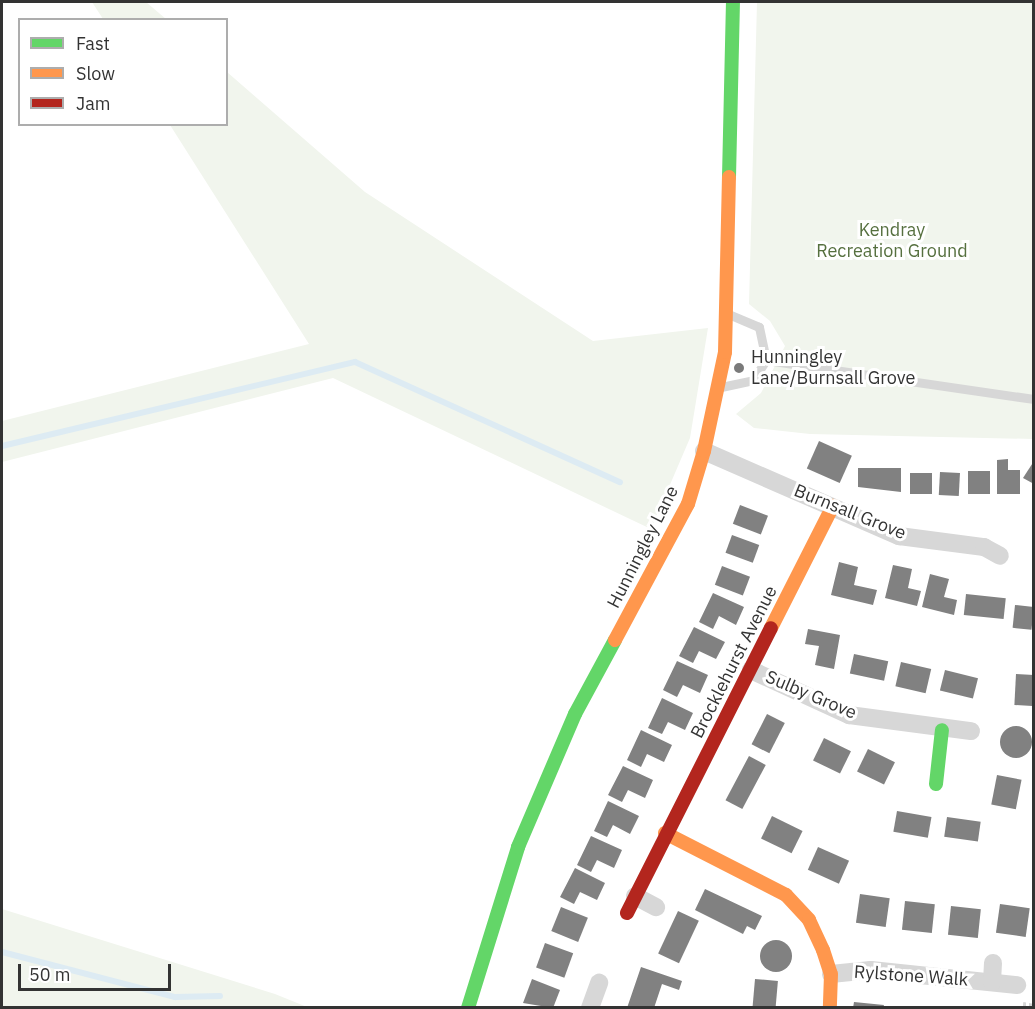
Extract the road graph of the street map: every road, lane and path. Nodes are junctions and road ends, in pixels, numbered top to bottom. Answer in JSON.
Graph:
{"nodes":[{"id":1,"x":733,"y":2,"type":"edge"},
{"id":2,"x":726,"y":314,"type":"junction"},
{"id":3,"x":766,"y":360,"type":"junction"},
{"id":4,"x":720,"y":387,"type":"junction"},
{"id":5,"x":1034,"y":399,"type":"edge"},
{"id":6,"x":704,"y":451,"type":"junction"},
{"id":7,"x":833,"y":506,"type":"junction"},
{"id":8,"x":1000,"y":556,"type":"dead end"},
{"id":9,"x":751,"y":670,"type":"junction"},
{"id":10,"x":942,"y":730,"type":"junction"},
{"id":11,"x":971,"y":731,"type":"dead end"},
{"id":12,"x":936,"y":784,"type":"dead end"},
{"id":13,"x":665,"y":833,"type":"junction"},
{"id":14,"x":635,"y":896,"type":"junction"},
{"id":15,"x":656,"y":907,"type":"dead end"},
{"id":16,"x":627,"y":913,"type":"dead end"},
{"id":17,"x":993,"y":963,"type":"dead end"},
{"id":18,"x":831,"y":974,"type":"junction"},
{"id":19,"x":992,"y":982,"type":"junction"},
{"id":20,"x":599,"y":984,"type":"dead end"},
{"id":21,"x":1017,"y":985,"type":"dead end"},
{"id":22,"x":468,"y":1008,"type":"edge"},
{"id":23,"x":590,"y":1008,"type":"edge"},
{"id":24,"x":830,"y":1008,"type":"edge"}],
"edges":[{"from":1,"to":2,"type":"main road","name":"Hunningley Lane"},
{"from":2,"to":3,"type":"lane"},
{"from":2,"to":4,"type":"main road","name":"Hunningley Lane"},
{"from":3,"to":4,"type":"lane"},
{"from":3,"to":5,"type":"lane"},
{"from":4,"to":6,"type":"main road","name":"Hunningley Lane"},
{"from":6,"to":7,"type":"street","name":"Burnsall Grove"},
{"from":6,"to":22,"type":"main road","name":"Hunningley Lane"},
{"from":7,"to":8,"type":"street","name":"Burnsall Grove"},
{"from":7,"to":9,"type":"main road","name":"Brocklehurst Avenue"},
{"from":9,"to":10,"type":"street","name":"Sulby Grove"},
{"from":9,"to":13,"type":"main road","name":"Brocklehurst Avenue"},
{"from":10,"to":11,"type":"street","name":"Sulby Grove"},
{"from":10,"to":12,"type":"main road"},
{"from":13,"to":14,"type":"main road","name":"Brocklehurst Avenue"},
{"from":13,"to":18,"type":"main road"},
{"from":14,"to":15,"type":"street"},
{"from":14,"to":16,"type":"main road","name":"Brocklehurst Avenue"},
{"from":17,"to":19,"type":"street","name":"Rylstone Walk"},
{"from":18,"to":19,"type":"street","name":"Rylstone Walk"},
{"from":18,"to":24,"type":"main road"},
{"from":19,"to":21,"type":"street","name":"Rylstone Walk"},
{"from":20,"to":23,"type":"street"}]}
